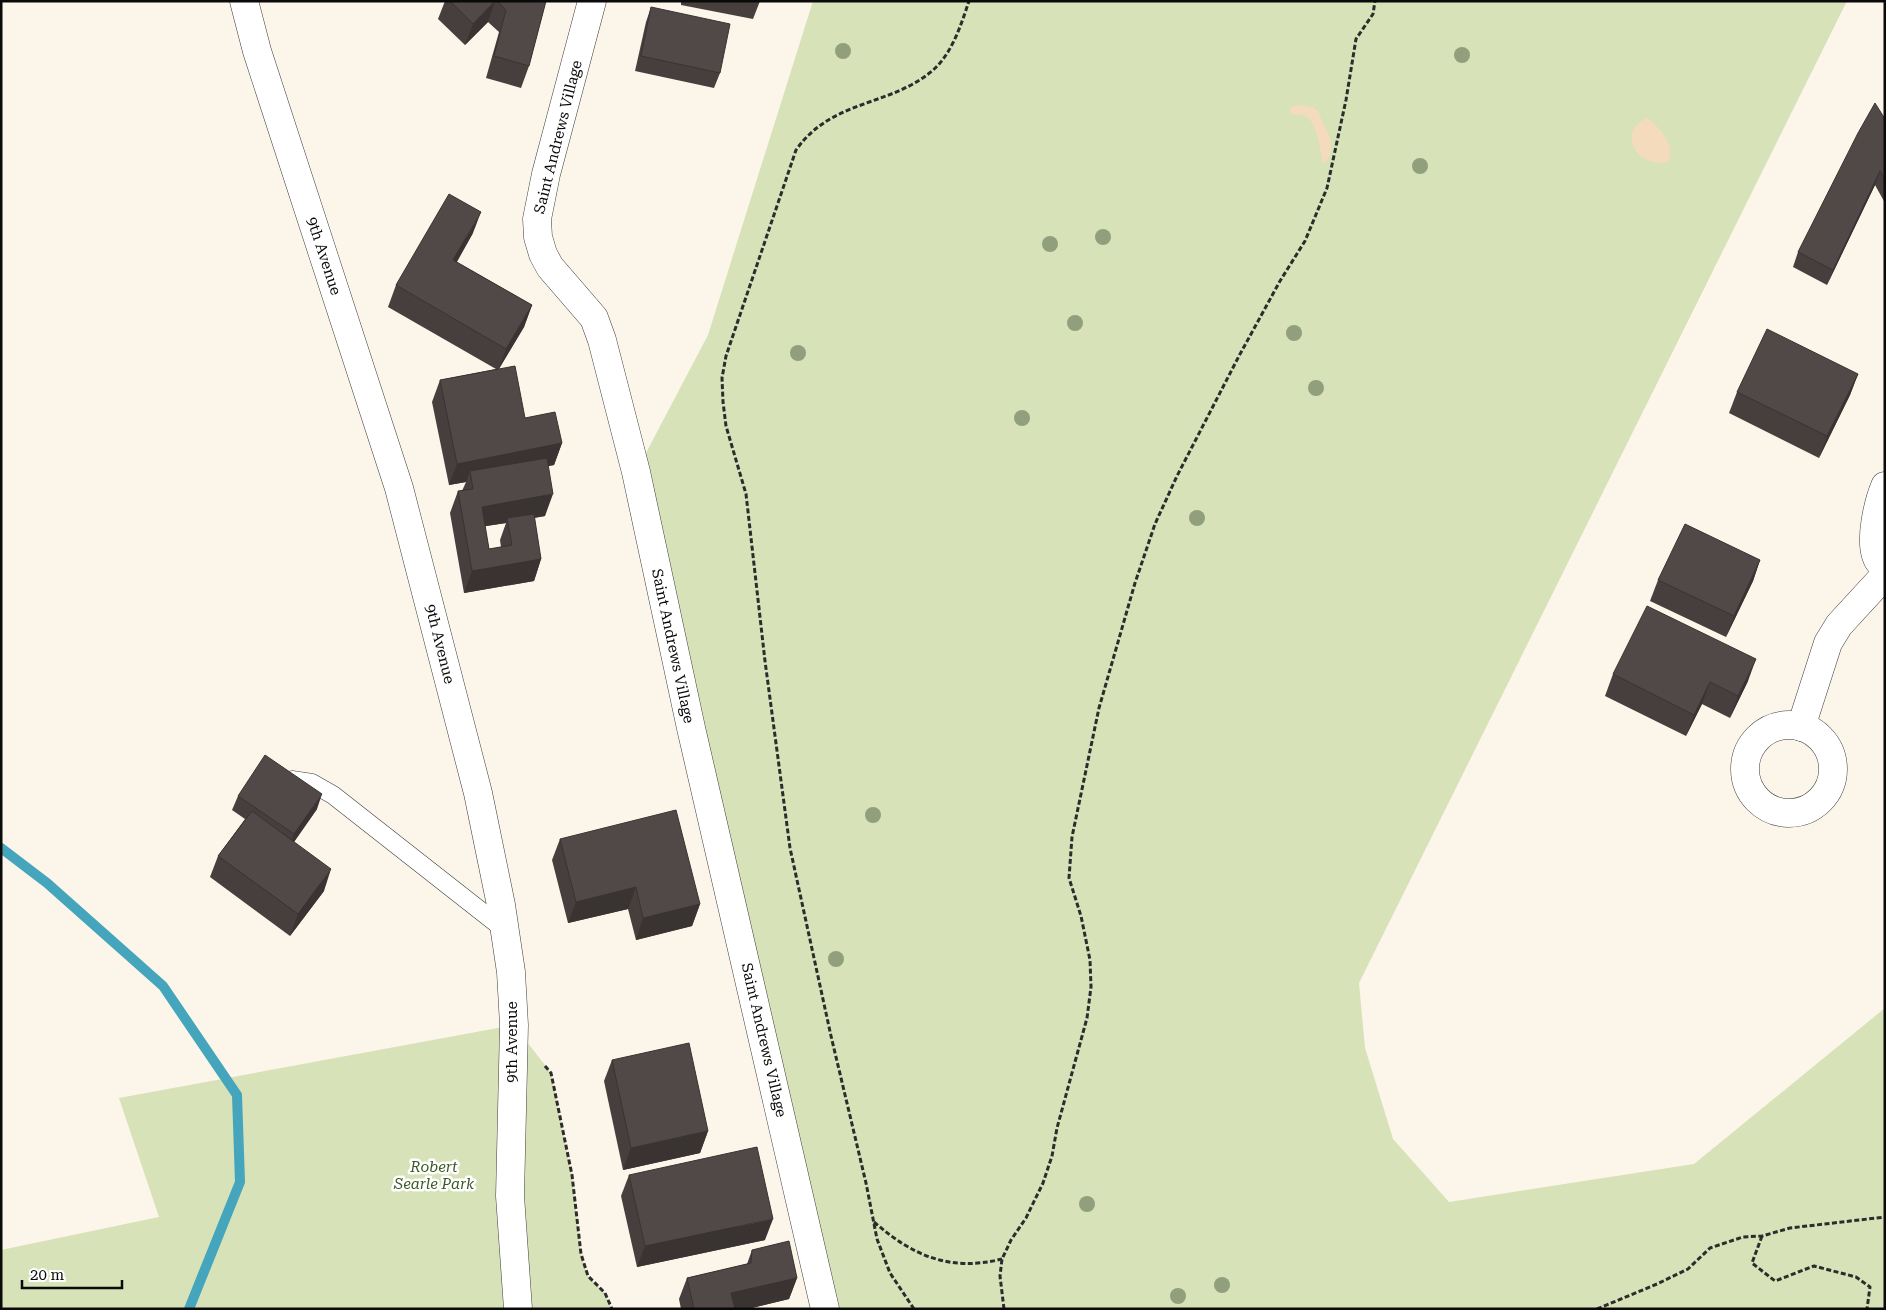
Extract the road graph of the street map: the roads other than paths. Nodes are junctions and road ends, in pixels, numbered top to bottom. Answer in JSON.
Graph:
{"nodes":[{"id":1,"x":244,"y":1,"type":"edge"},
{"id":2,"x":592,"y":1,"type":"edge"},
{"id":3,"x":1885,"y":486,"type":"edge"},
{"id":4,"x":1885,"y":567,"type":"edge"},
{"id":5,"x":1885,"y":575,"type":"edge"},
{"id":6,"x":1802,"y":727,"type":"dead end"},
{"id":7,"x":292,"y":780,"type":"edge"},
{"id":8,"x":505,"y":930,"type":"junction"},
{"id":9,"x":518,"y":1309,"type":"edge"},
{"id":10,"x":825,"y":1309,"type":"edge"}],
"edges":[{"from":1,"to":8,"type":"street","name":"9th Avenue"},
{"from":2,"to":10,"type":"street","name":"Saint Andrews Village"},
{"from":3,"to":4,"type":"street"},
{"from":5,"to":6,"type":"street"},
{"from":7,"to":8,"type":"lane"},
{"from":8,"to":9,"type":"street","name":"9th Avenue"}]}
